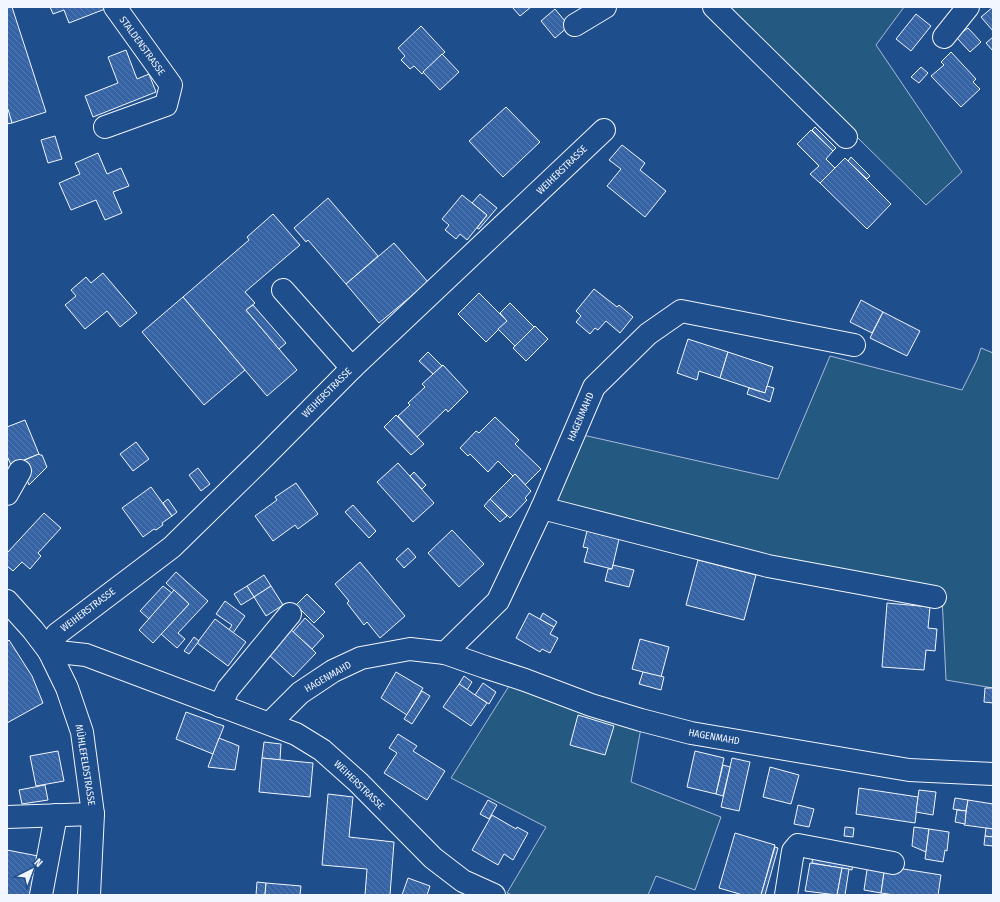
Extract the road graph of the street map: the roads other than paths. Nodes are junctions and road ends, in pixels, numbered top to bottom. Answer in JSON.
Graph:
{"nodes":[{"id":1,"x":115,"y":7,"type":"edge"},
{"id":2,"x":604,"y":7,"type":"edge"},
{"id":3,"x":714,"y":7,"type":"edge"},
{"id":4,"x":968,"y":7,"type":"edge"},
{"id":5,"x":575,"y":25,"type":"dead end"},
{"id":6,"x":944,"y":37,"type":"dead end"},
{"id":7,"x":105,"y":126,"type":"dead end"},
{"id":8,"x":604,"y":130,"type":"dead end"},
{"id":9,"x":846,"y":137,"type":"dead end"},
{"id":10,"x":283,"y":290,"type":"dead end"},
{"id":11,"x":854,"y":344,"type":"dead end"},
{"id":12,"x":352,"y":368,"type":"junction"},
{"id":13,"x":20,"y":471,"type":"dead end"},
{"id":14,"x":7,"y":494,"type":"edge"},
{"id":15,"x":542,"y":508,"type":"junction"},
{"id":16,"x":935,"y":597,"type":"dead end"},
{"id":17,"x":7,"y":601,"type":"edge"},
{"id":18,"x":290,"y":614,"type":"dead end"},
{"id":19,"x":49,"y":651,"type":"junction"},
{"id":20,"x":445,"y":653,"type":"junction"},
{"id":21,"x":220,"y":706,"type":"junction"},
{"id":22,"x":270,"y":723,"type":"junction"},
{"id":23,"x":993,"y":774,"type":"edge"},
{"id":24,"x":93,"y":814,"type":"junction"},
{"id":25,"x":56,"y":815,"type":"junction"},
{"id":26,"x":7,"y":817,"type":"edge"},
{"id":27,"x":893,"y":863,"type":"dead end"},
{"id":28,"x":41,"y":895,"type":"edge"},
{"id":29,"x":89,"y":895,"type":"edge"},
{"id":30,"x":494,"y":895,"type":"edge"},
{"id":31,"x":786,"y":895,"type":"edge"}],
"edges":[{"from":1,"to":7,"type":"street","name":"STALDENSTRASSE"},
{"from":2,"to":5,"type":"street"},
{"from":3,"to":9,"type":"street"},
{"from":4,"to":6,"type":"street"},
{"from":8,"to":12,"type":"street","name":"WEIHERSTRASSE"},
{"from":10,"to":12,"type":"street"},
{"from":11,"to":15,"type":"street","name":"HAGENMAHD"},
{"from":12,"to":19,"type":"street","name":"WEIHERSTRASSE"},
{"from":13,"to":14,"type":"street"},
{"from":15,"to":16,"type":"street"},
{"from":15,"to":20,"type":"street","name":"HAGENMAHD"},
{"from":17,"to":19,"type":"street"},
{"from":18,"to":21,"type":"street"},
{"from":19,"to":21,"type":"street","name":"WEIHERSTRASSE"},
{"from":19,"to":24,"type":"street","name":"MÜHLEFELDSTRASSE"},
{"from":20,"to":22,"type":"street","name":"HAGENMAHD"},
{"from":20,"to":23,"type":"street","name":"HAGENMAHD"},
{"from":21,"to":22,"type":"street","name":"WEIHERSTRASSE"},
{"from":22,"to":30,"type":"street","name":"WEIHERSTRASSE"},
{"from":24,"to":25,"type":"street","name":"MÜHLEFELDSTRASSE"},
{"from":24,"to":29,"type":"street","name":"MÜHLEFELDSTRASSE"},
{"from":25,"to":26,"type":"street","name":"MÜHLEFELDSTRASSE"},
{"from":25,"to":28,"type":"street"},
{"from":27,"to":31,"type":"street"}]}
